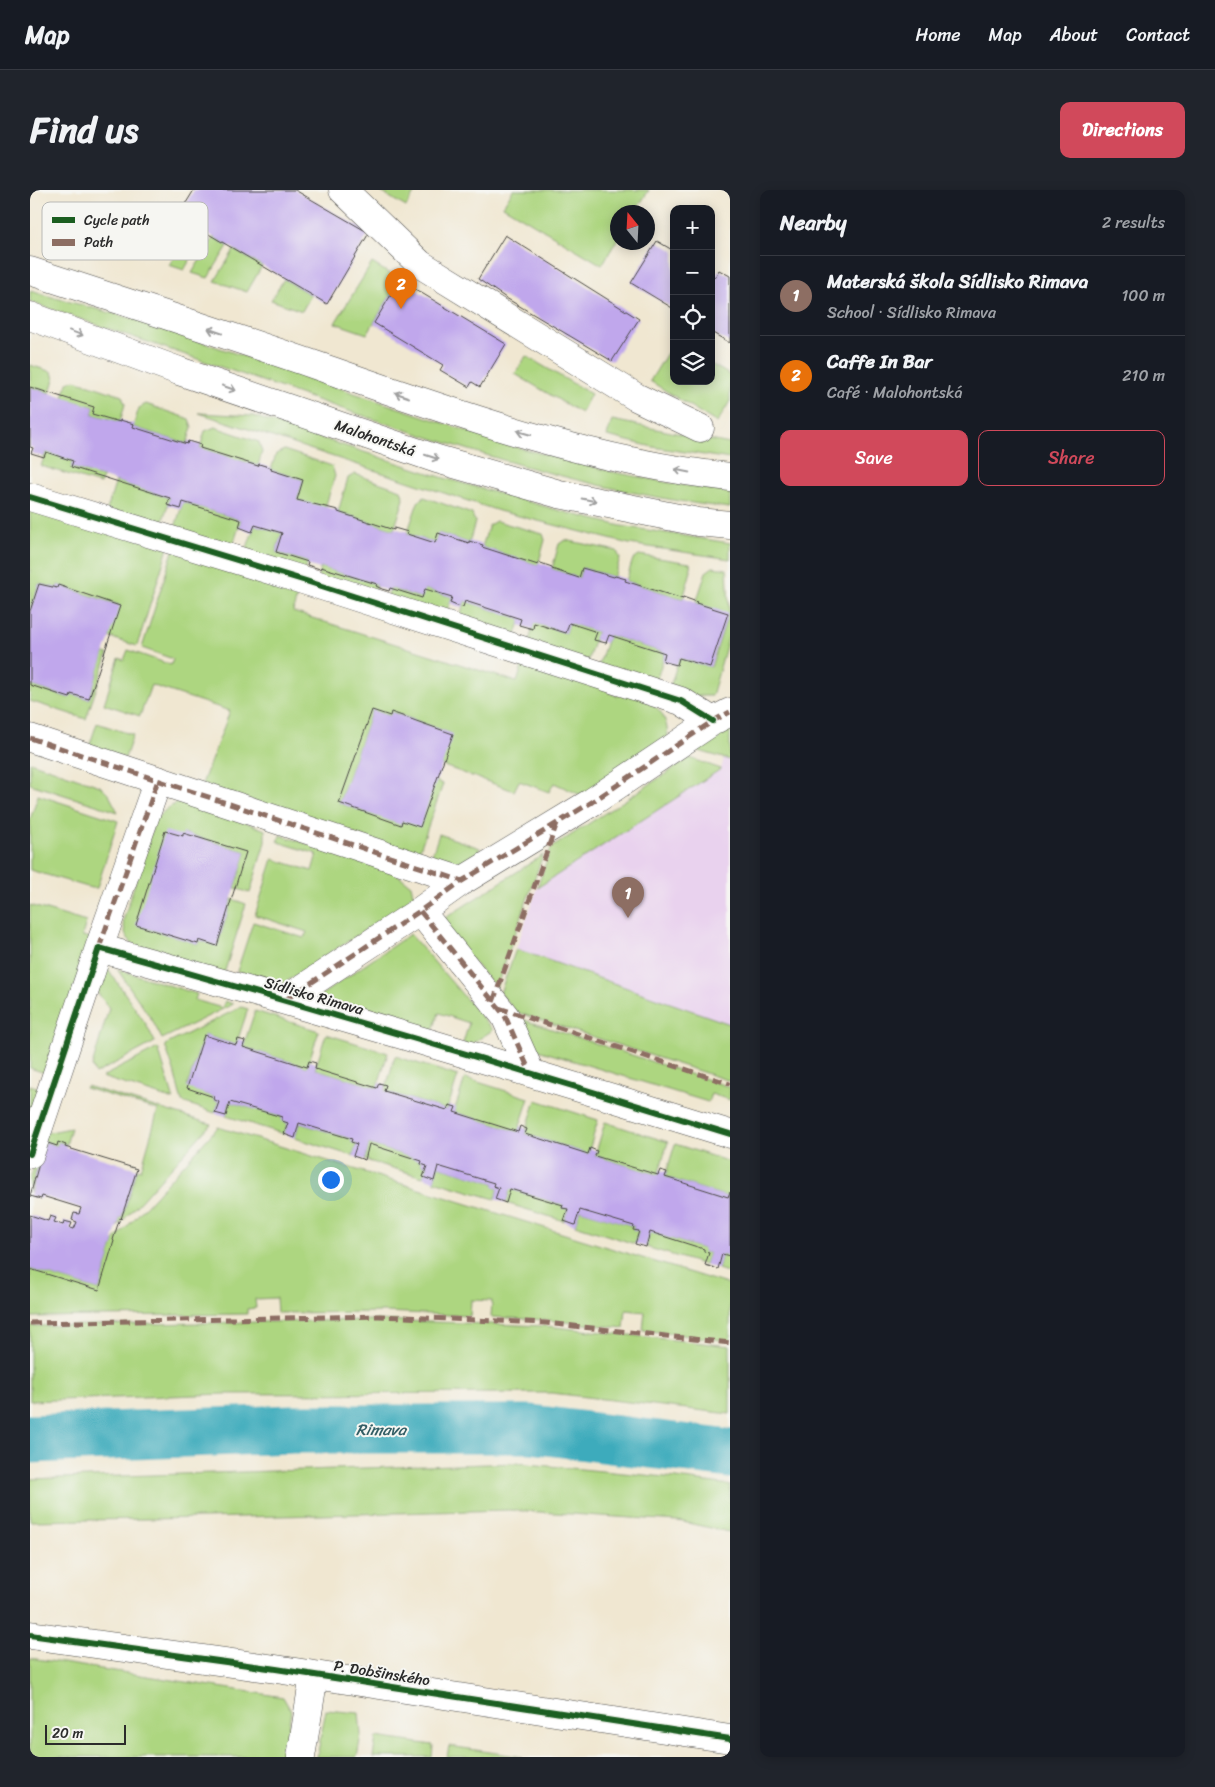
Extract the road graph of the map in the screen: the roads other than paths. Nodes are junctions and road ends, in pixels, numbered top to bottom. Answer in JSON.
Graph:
{"nodes":[{"id":1,"x":343,"y":190,"type":"edge"},
{"id":2,"x":30,"y":271,"type":"edge"},
{"id":3,"x":30,"y":316,"type":"edge"},
{"id":4,"x":700,"y":428,"type":"dead end"},
{"id":5,"x":730,"y":477,"type":"edge"},
{"id":6,"x":30,"y":497,"type":"edge"},
{"id":7,"x":730,"y":525,"type":"edge"},
{"id":8,"x":721,"y":716,"type":"edge"},
{"id":9,"x":30,"y":738,"type":"edge"},
{"id":10,"x":158,"y":780,"type":"junction"},
{"id":11,"x":462,"y":881,"type":"junction"},
{"id":12,"x":420,"y":911,"type":"junction"},
{"id":13,"x":99,"y":948,"type":"junction"},
{"id":14,"x":285,"y":1000,"type":"junction"},
{"id":15,"x":530,"y":1072,"type":"junction"},
{"id":16,"x":41,"y":1081,"type":"edge"},
{"id":17,"x":730,"y":1134,"type":"edge"},
{"id":18,"x":30,"y":1154,"type":"edge"},
{"id":19,"x":30,"y":1635,"type":"edge"},
{"id":20,"x":314,"y":1675,"type":"junction"},
{"id":21,"x":730,"y":1739,"type":"edge"},
{"id":22,"x":301,"y":1757,"type":"edge"}],
"edges":[{"from":1,"to":4,"type":"street"},
{"from":5,"to":2,"type":"street","one_way":true},
{"from":3,"to":7,"type":"street","name":"Malohontská","one_way":true},
{"from":6,"to":8,"type":"street"},
{"from":8,"to":11,"type":"street"},
{"from":9,"to":10,"type":"street"},
{"from":10,"to":11,"type":"street"},
{"from":10,"to":13,"type":"street"},
{"from":11,"to":12,"type":"street"},
{"from":12,"to":14,"type":"street"},
{"from":12,"to":15,"type":"street"},
{"from":13,"to":14,"type":"street","name":"Sídlisko Rimava"},
{"from":13,"to":16,"type":"street"},
{"from":14,"to":15,"type":"street","name":"Sídlisko Rimava"},
{"from":15,"to":17,"type":"street","name":"Sídlisko Rimava"},
{"from":16,"to":18,"type":"street"},
{"from":19,"to":20,"type":"street","name":"P. Dobšinského"},
{"from":20,"to":21,"type":"street","name":"P. Dobšinského"},
{"from":20,"to":22,"type":"street"}]}
